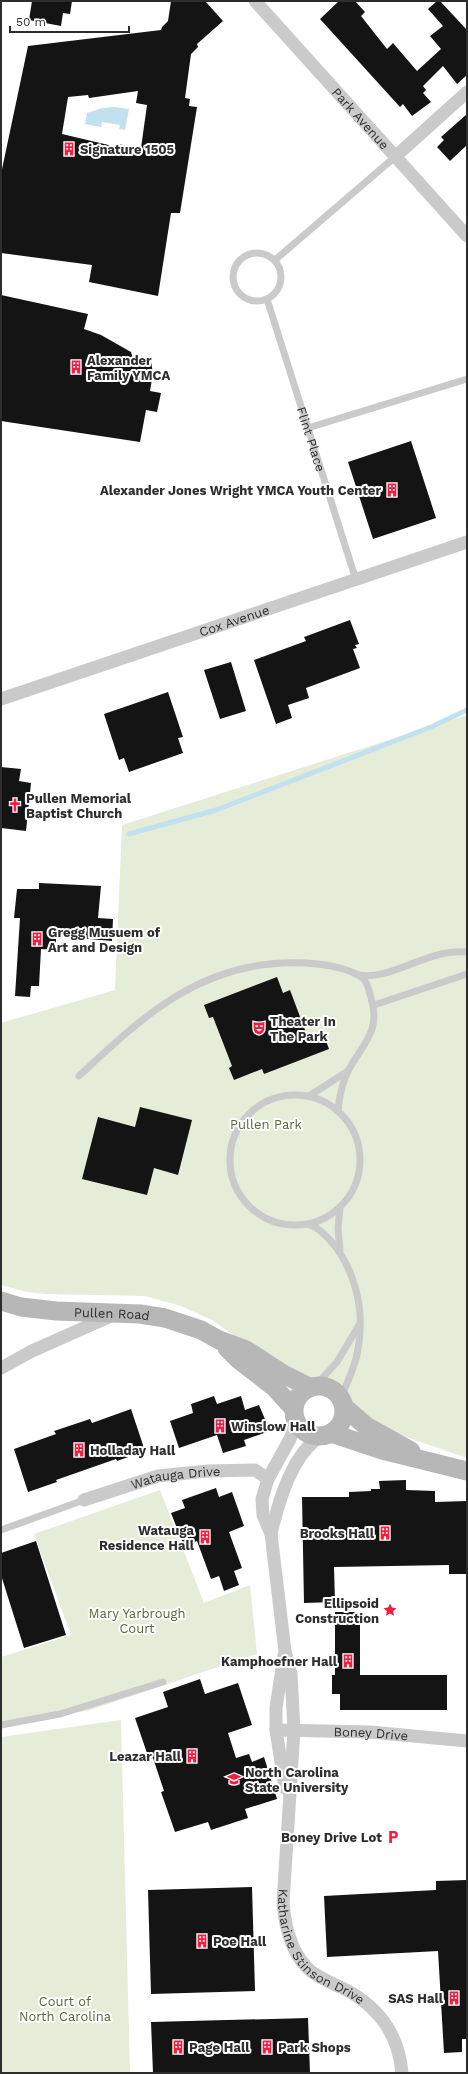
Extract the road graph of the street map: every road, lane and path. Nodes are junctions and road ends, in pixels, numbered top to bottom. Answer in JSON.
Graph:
{"nodes":[{"id":1,"x":254,"y":1,"type":"edge"},
{"id":2,"x":467,"y":92,"type":"edge"},
{"id":3,"x":396,"y":156,"type":"junction"},
{"id":4,"x":467,"y":236,"type":"edge"},
{"id":5,"x":275,"y":260,"type":"junction"},
{"id":6,"x":267,"y":299,"type":"junction"},
{"id":7,"x":467,"y":379,"type":"edge"},
{"id":8,"x":308,"y":428,"type":"junction"},
{"id":9,"x":467,"y":542,"type":"edge"},
{"id":10,"x":356,"y":580,"type":"junction"},
{"id":11,"x":1,"y":699,"type":"edge"},
{"id":12,"x":467,"y":952,"type":"edge"},
{"id":13,"x":467,"y":974,"type":"edge"},
{"id":14,"x":358,"y":975,"type":"junction"},
{"id":15,"x":374,"y":1005,"type":"junction"},
{"id":16,"x":348,"y":1071,"type":"junction"},
{"id":17,"x":79,"y":1076,"type":"dead end"},
{"id":18,"x":309,"y":1096,"type":"junction"},
{"id":19,"x":338,"y":1111,"type":"junction"},
{"id":20,"x":340,"y":1207,"type":"junction"},
{"id":21,"x":308,"y":1224,"type":"junction"},
{"id":22,"x":340,"y":1251,"type":"junction"},
{"id":23,"x":1,"y":1301,"type":"edge"},
{"id":24,"x":117,"y":1313,"type":"junction"},
{"id":25,"x":359,"y":1325,"type":"junction"},
{"id":26,"x":219,"y":1340,"type":"junction"},
{"id":27,"x":1,"y":1368,"type":"edge"},
{"id":28,"x":313,"y":1386,"type":"junction"},
{"id":29,"x":342,"y":1403,"type":"junction"},
{"id":30,"x":295,"y":1415,"type":"junction"},
{"id":31,"x":327,"y":1434,"type":"junction"},
{"id":32,"x":426,"y":1460,"type":"junction"},
{"id":33,"x":467,"y":1471,"type":"edge"},
{"id":34,"x":268,"y":1479,"type":"junction"},
{"id":35,"x":84,"y":1500,"type":"joint"},
{"id":36,"x":1,"y":1530,"type":"edge"},
{"id":37,"x":271,"y":1534,"type":"junction"},
{"id":38,"x":285,"y":1652,"type":"junction"},
{"id":39,"x":163,"y":1682,"type":"dead end"},
{"id":40,"x":1,"y":1725,"type":"edge"},
{"id":41,"x":276,"y":1730,"type":"junction"},
{"id":42,"x":294,"y":1730,"type":"junction"},
{"id":43,"x":467,"y":1741,"type":"edge"},
{"id":44,"x":288,"y":1804,"type":"junction"},
{"id":45,"x":402,"y":2073,"type":"edge"}],
"edges":[{"from":1,"to":3,"type":"street","name":"Park Avenue"},
{"from":2,"to":3,"type":"street"},
{"from":3,"to":4,"type":"street","name":"Park Avenue"},
{"from":3,"to":5,"type":"lane"},
{"from":5,"to":6,"type":"lane"},
{"from":5,"to":6,"type":"lane"},
{"from":6,"to":8,"type":"lane","name":"Flint Place"},
{"from":7,"to":8,"type":"lane"},
{"from":8,"to":10,"type":"lane","name":"Flint Place"},
{"from":9,"to":10,"type":"street","name":"Cox Avenue"},
{"from":10,"to":11,"type":"street","name":"Cox Avenue"},
{"from":12,"to":14,"type":"lane"},
{"from":13,"to":15,"type":"lane"},
{"from":14,"to":15,"type":"lane"},
{"from":14,"to":17,"type":"lane"},
{"from":15,"to":16,"type":"lane"},
{"from":16,"to":18,"type":"lane"},
{"from":16,"to":19,"type":"lane"},
{"from":18,"to":19,"type":"lane"},
{"from":18,"to":21,"type":"lane"},
{"from":19,"to":20,"type":"lane"},
{"from":20,"to":21,"type":"lane"},
{"from":20,"to":22,"type":"lane"},
{"from":21,"to":22,"type":"lane"},
{"from":22,"to":25,"type":"lane"},
{"from":23,"to":24,"type":"main road","name":"Pullen Road"},
{"from":24,"to":26,"type":"main road","name":"Pullen Road"},
{"from":24,"to":27,"type":"street"},
{"from":25,"to":28,"type":"lane"},
{"from":25,"to":29,"type":"lane"},
{"from":26,"to":28,"type":"main road","name":"Pullen Road"},
{"from":26,"to":30,"type":"main road","name":"Pullen Road"},
{"from":28,"to":29,"type":"main road"},
{"from":28,"to":30,"type":"main road"},
{"from":29,"to":31,"type":"main road"},
{"from":29,"to":32,"type":"main road"},
{"from":30,"to":31,"type":"main road"},
{"from":30,"to":34,"type":"street","name":"Katharine Stinson Drive"},
{"from":31,"to":32,"type":"main road"},
{"from":31,"to":37,"type":"street","name":"Katharine Stinson Drive"},
{"from":32,"to":33,"type":"main road"},
{"from":34,"to":35,"type":"street","name":"Watauga Drive"},
{"from":34,"to":37,"type":"street","name":"Katharine Stinson Drive"},
{"from":35,"to":36,"type":"lane"},
{"from":37,"to":38,"type":"street","name":"Katharine Stinson Drive"},
{"from":38,"to":41,"type":"street","name":"Katharine Stinson Drive"},
{"from":38,"to":42,"type":"street","name":"Katharine Stinson Drive"},
{"from":39,"to":40,"type":"lane"},
{"from":41,"to":42,"type":"street","name":"Boney Drive"},
{"from":41,"to":44,"type":"street","name":"Katharine Stinson Drive"},
{"from":42,"to":43,"type":"street","name":"Boney Drive"},
{"from":42,"to":44,"type":"street","name":"Katharine Stinson Drive"},
{"from":44,"to":45,"type":"street","name":"Katharine Stinson Drive"}]}
